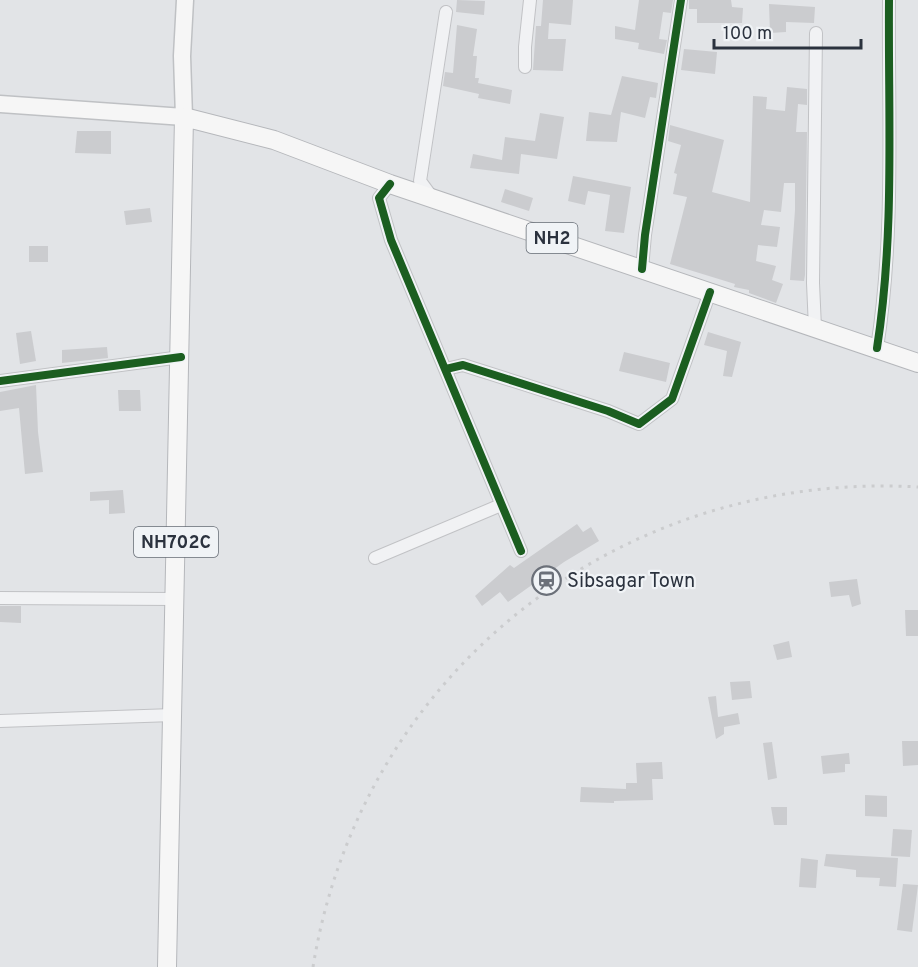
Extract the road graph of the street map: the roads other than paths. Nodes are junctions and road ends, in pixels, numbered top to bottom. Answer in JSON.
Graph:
{"nodes":[{"id":1,"x":185,"y":0,"type":"edge"},
{"id":2,"x":530,"y":0,"type":"edge"},
{"id":3,"x":681,"y":0,"type":"edge"},
{"id":4,"x":889,"y":0,"type":"edge"},
{"id":5,"x":446,"y":12,"type":"dead end"},
{"id":6,"x":816,"y":33,"type":"dead end"},
{"id":7,"x":525,"y":67,"type":"dead end"},
{"id":8,"x":0,"y":104,"type":"edge"},
{"id":9,"x":184,"y":117,"type":"junction"},
{"id":10,"x":390,"y":184,"type":"junction"},
{"id":11,"x":431,"y":196,"type":"junction"},
{"id":12,"x":642,"y":269,"type":"junction"},
{"id":13,"x":710,"y":292,"type":"junction"},
{"id":14,"x":815,"y":328,"type":"junction"},
{"id":15,"x":877,"y":348,"type":"junction"},
{"id":16,"x":181,"y":357,"type":"junction"},
{"id":17,"x":918,"y":363,"type":"edge"},
{"id":18,"x":446,"y":369,"type":"junction"},
{"id":19,"x":0,"y":381,"type":"edge"},
{"id":20,"x":501,"y":505,"type":"junction"},
{"id":21,"x":521,"y":551,"type":"dead end"},
{"id":22,"x":375,"y":558,"type":"dead end"},
{"id":23,"x":0,"y":598,"type":"edge"},
{"id":24,"x":174,"y":599,"type":"junction"},
{"id":25,"x":173,"y":715,"type":"junction"},
{"id":26,"x":0,"y":722,"type":"edge"},
{"id":27,"x":167,"y":967,"type":"edge"}],
"edges":[{"from":1,"to":9,"type":"main road"},
{"from":2,"to":7,"type":"street"},
{"from":3,"to":12,"type":"street"},
{"from":4,"to":15,"type":"street"},
{"from":5,"to":11,"type":"street"},
{"from":6,"to":14,"type":"street"},
{"from":8,"to":9,"type":"main road"},
{"from":9,"to":10,"type":"highway","number":"NH2"},
{"from":9,"to":16,"type":"highway","number":"NH702C"},
{"from":10,"to":11,"type":"highway","number":"NH2"},
{"from":10,"to":18,"type":"street"},
{"from":11,"to":12,"type":"highway","number":"NH2"},
{"from":12,"to":13,"type":"highway","number":"NH2"},
{"from":13,"to":14,"type":"highway","number":"NH2"},
{"from":13,"to":18,"type":"street"},
{"from":14,"to":15,"type":"highway","number":"NH2"},
{"from":15,"to":17,"type":"highway","number":"NH2"},
{"from":16,"to":19,"type":"street"},
{"from":16,"to":24,"type":"highway","number":"NH702C"},
{"from":18,"to":20,"type":"street"},
{"from":20,"to":21,"type":"street"},
{"from":20,"to":22,"type":"street"},
{"from":23,"to":24,"type":"street"},
{"from":24,"to":25,"type":"highway","number":"NH702C"},
{"from":25,"to":26,"type":"street"},
{"from":25,"to":27,"type":"highway","number":"NH702C"}]}
